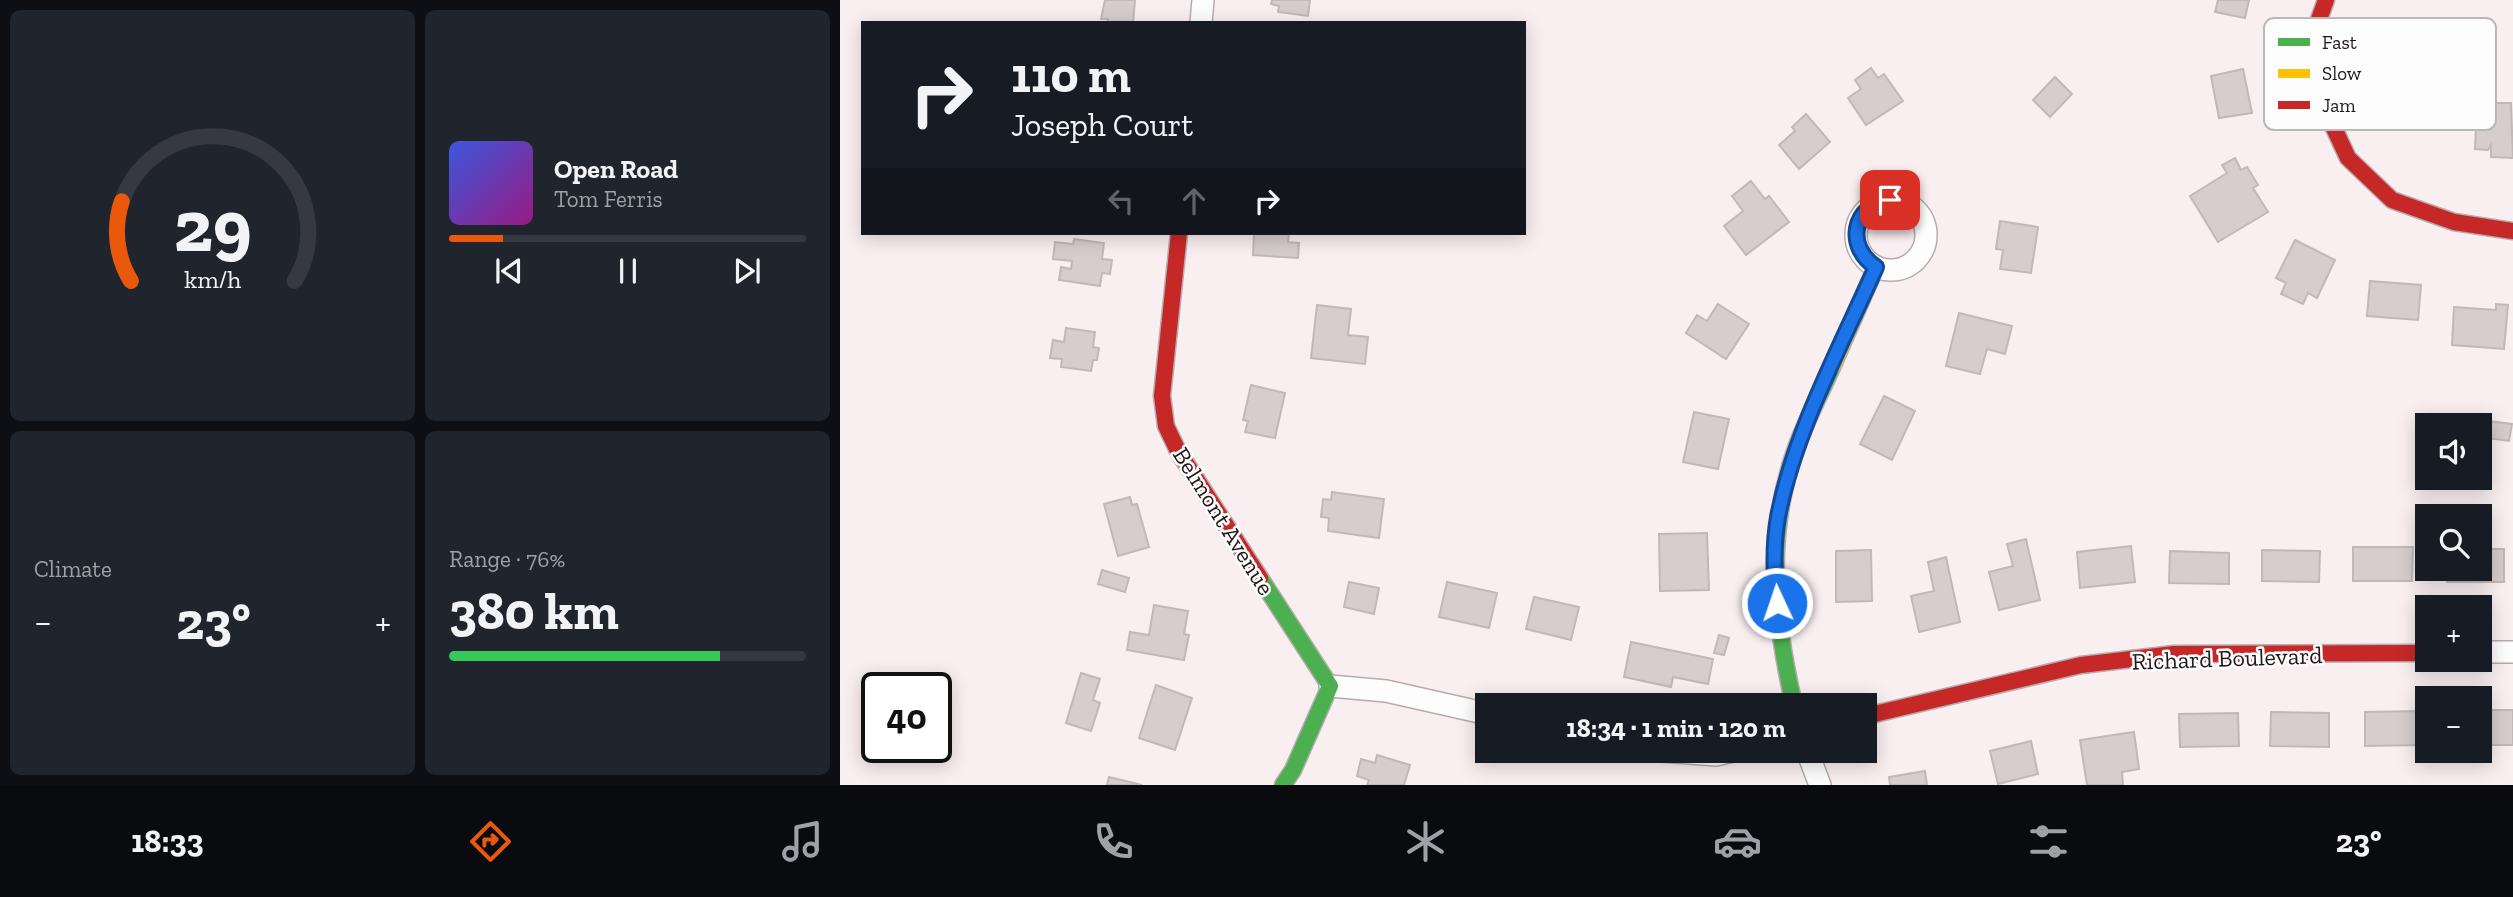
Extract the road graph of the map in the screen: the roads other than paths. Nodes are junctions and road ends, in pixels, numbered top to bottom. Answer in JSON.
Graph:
{"nodes":[{"id":1,"x":1203,"y":0,"type":"edge"},
{"id":2,"x":2326,"y":0,"type":"edge"},
{"id":3,"x":2319,"y":18,"type":"edge"},
{"id":4,"x":1201,"y":21,"type":"edge"},
{"id":5,"x":2335,"y":130,"type":"edge"},
{"id":6,"x":2513,"y":231,"type":"edge"},
{"id":7,"x":1179,"y":235,"type":"edge"},
{"id":8,"x":1876,"y":267,"type":"dead end"},
{"id":9,"x":2492,"y":652,"type":"edge"},
{"id":10,"x":2513,"y":652,"type":"edge"},
{"id":11,"x":2415,"y":653,"type":"edge"},
{"id":12,"x":1330,"y":686,"type":"junction"},
{"id":13,"x":1791,"y":693,"type":"edge"},
{"id":14,"x":1475,"y":711,"type":"edge"},
{"id":15,"x":1877,"y":713,"type":"edge"},
{"id":16,"x":1812,"y":763,"type":"edge"},
{"id":17,"x":1283,"y":785,"type":"edge"},
{"id":18,"x":1820,"y":785,"type":"edge"}],
"edges":[{"from":1,"to":4,"type":"street"},
{"from":2,"to":3,"type":"street"},
{"from":5,"to":6,"type":"street"},
{"from":7,"to":12,"type":"street","name":"Belmont Avenue"},
{"from":8,"to":13,"type":"street"},
{"from":9,"to":10,"type":"street"},
{"from":11,"to":15,"type":"street","name":"Richard Boulevard"},
{"from":12,"to":14,"type":"street"},
{"from":12,"to":17,"type":"street"},
{"from":16,"to":18,"type":"street"}]}
